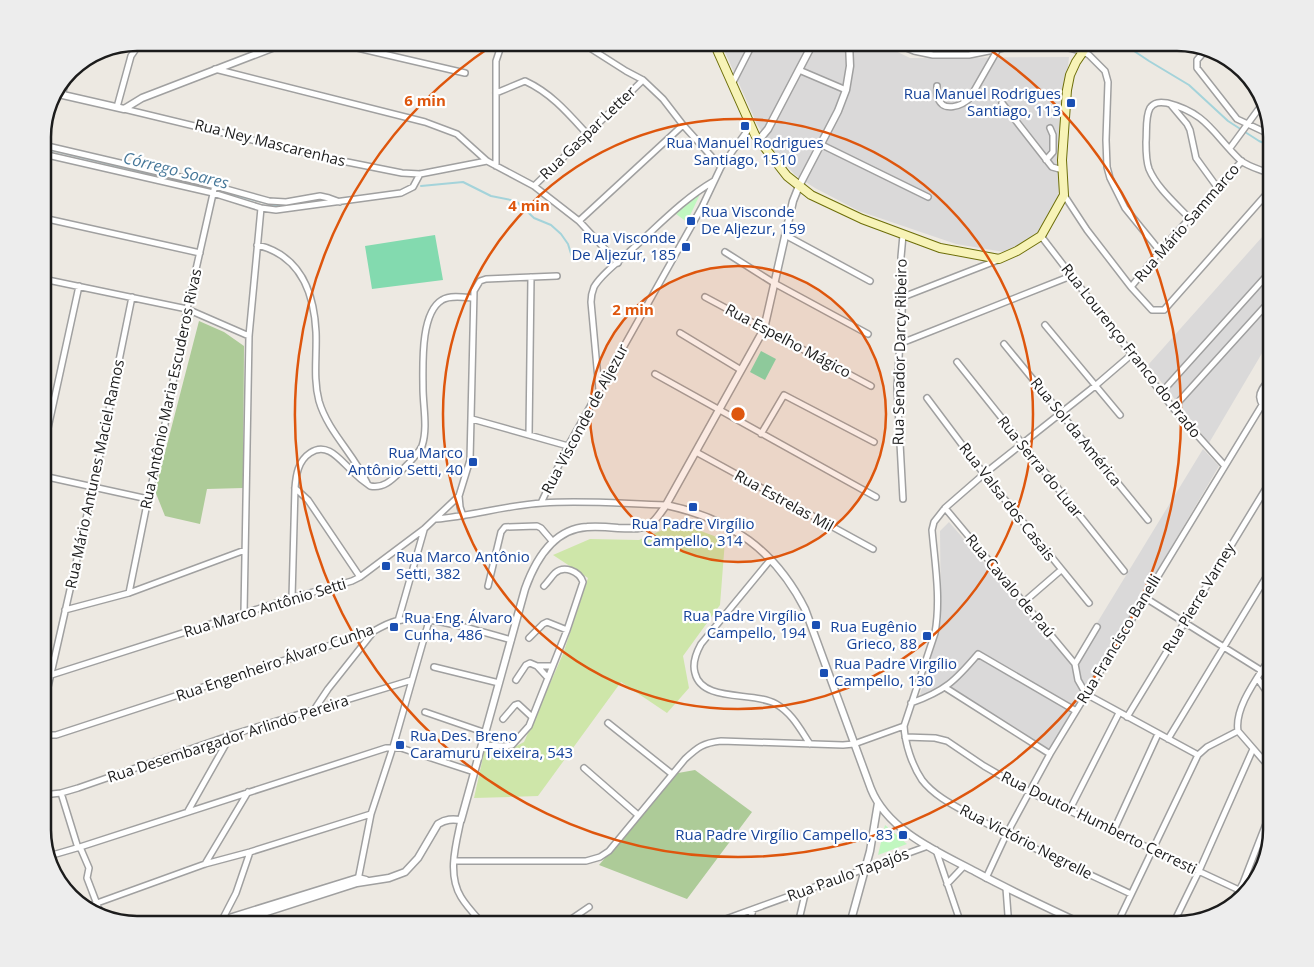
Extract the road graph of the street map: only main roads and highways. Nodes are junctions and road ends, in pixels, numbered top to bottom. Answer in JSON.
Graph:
{"nodes":[{"id":1,"x":718,"y":51,"type":"edge"},
{"id":2,"x":1082,"y":51,"type":"edge"}],
"edges":[{"from":1,"to":2,"type":"main road"}]}
